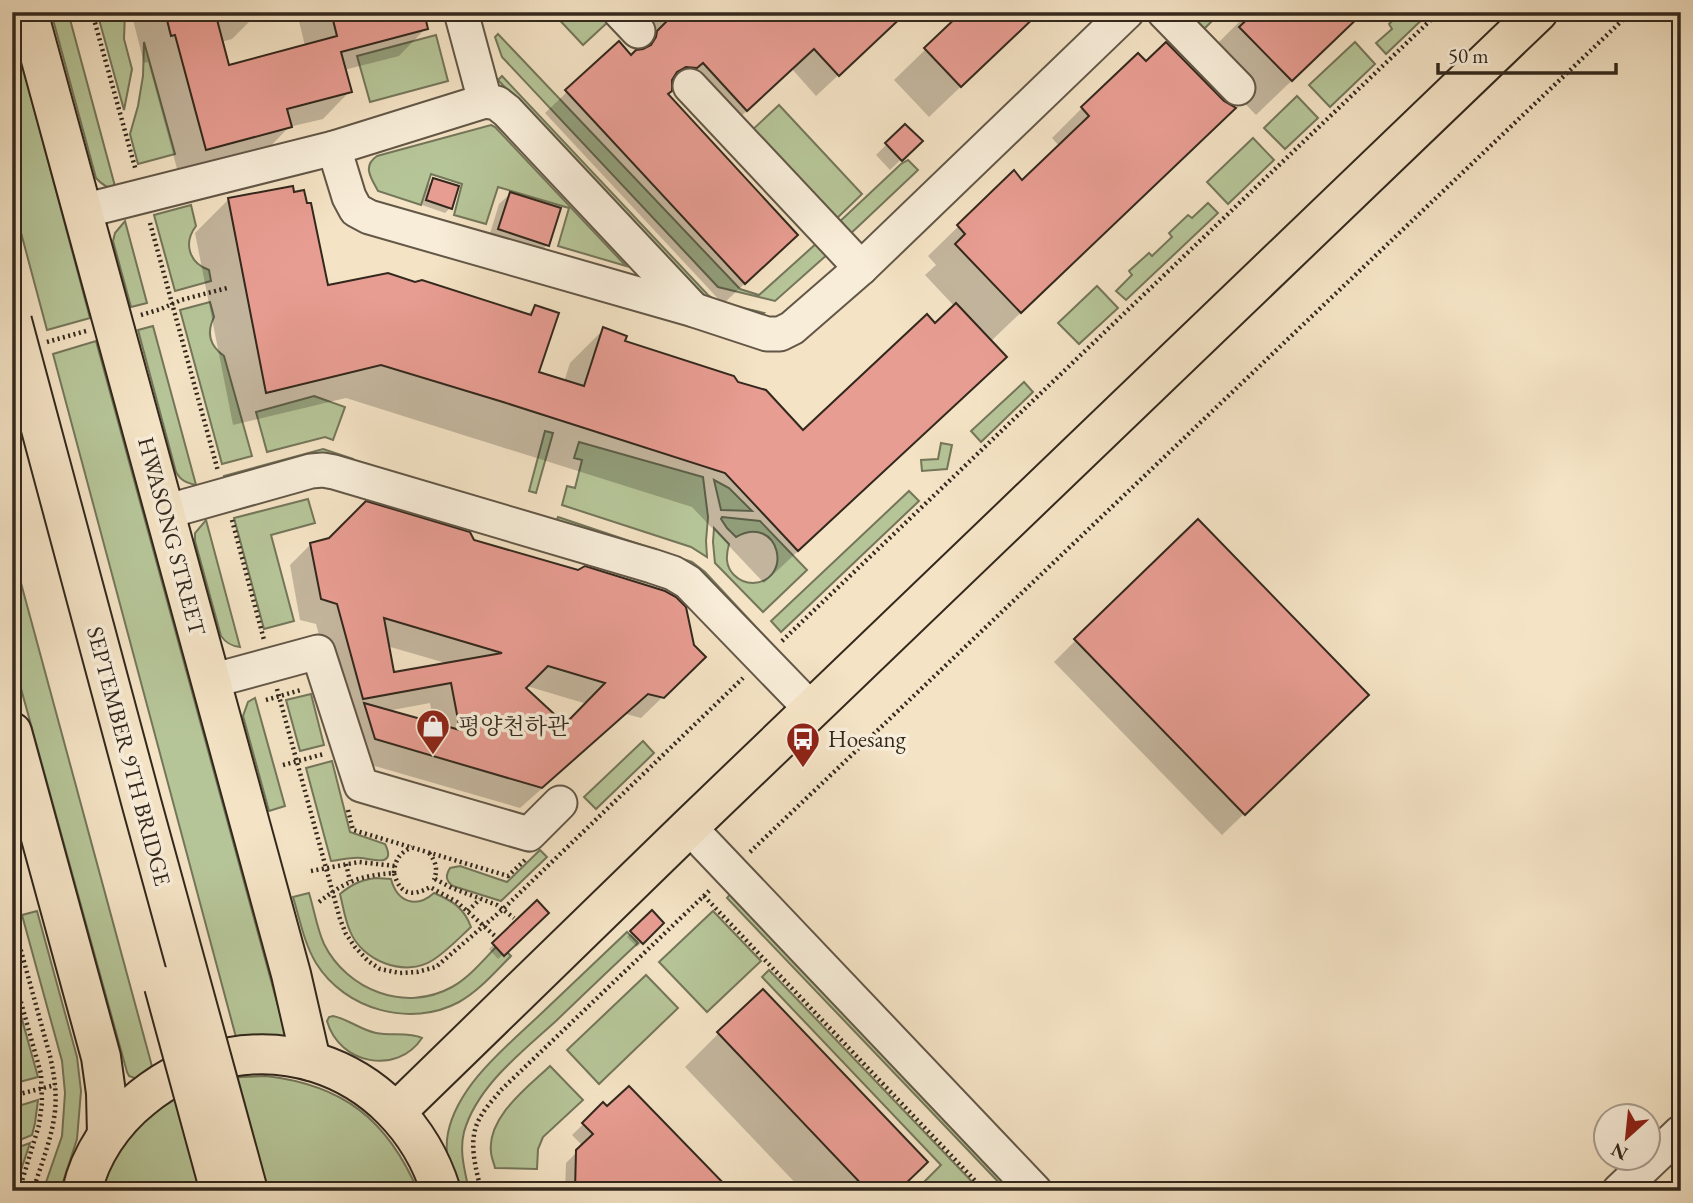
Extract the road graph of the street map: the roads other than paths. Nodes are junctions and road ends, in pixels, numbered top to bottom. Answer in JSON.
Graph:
{"nodes":[{"id":1,"x":28,"y":12,"type":"edge"},
{"id":2,"x":461,"y":12,"type":"edge"},
{"id":3,"x":1127,"y":12,"type":"edge"},
{"id":4,"x":1164,"y":12,"type":"edge"},
{"id":5,"x":1538,"y":12,"type":"edge"},
{"id":6,"x":690,"y":86,"type":"dead end"},
{"id":7,"x":1237,"y":88,"type":"dead end"},
{"id":8,"x":485,"y":101,"type":"junction"},
{"id":9,"x":334,"y":148,"type":"junction"},
{"id":10,"x":83,"y":211,"type":"junction"},
{"id":11,"x":861,"y":268,"type":"junction"},
{"id":12,"x":694,"y":310,"type":"junction"},
{"id":13,"x":12,"y":321,"type":"edge"},
{"id":14,"x":12,"y":423,"type":"edge"},
{"id":15,"x":165,"y":512,"type":"junction"},
{"id":16,"x":211,"y":681,"type":"junction"},
{"id":17,"x":811,"y":709,"type":"junction"},
{"id":18,"x":12,"y":732,"type":"edge"},
{"id":19,"x":560,"y":803,"type":"dead end"},
{"id":20,"x":689,"y":827,"type":"junction"},
{"id":21,"x":311,"y":1061,"type":"junction"},
{"id":22,"x":396,"y":1112,"type":"junction"},
{"id":23,"x":1681,"y":1132,"type":"edge"},
{"id":24,"x":107,"y":1135,"type":"junction"},
{"id":25,"x":82,"y":1191,"type":"edge"},
{"id":26,"x":220,"y":1191,"type":"edge"},
{"id":27,"x":248,"y":1191,"type":"edge"},
{"id":28,"x":441,"y":1191,"type":"edge"},
{"id":29,"x":1035,"y":1191,"type":"edge"},
{"id":30,"x":1619,"y":1191,"type":"edge"}],
"edges":[{"from":1,"to":10,"type":"main road","name":"HWASONG STREET"},
{"from":2,"to":8,"type":"street"},
{"from":3,"to":11,"type":"street"},
{"from":4,"to":7,"type":"street"},
{"from":5,"to":17,"type":"main road"},
{"from":6,"to":11,"type":"street"},
{"from":8,"to":9,"type":"street"},
{"from":8,"to":12,"type":"street"},
{"from":9,"to":10,"type":"street"},
{"from":9,"to":12,"type":"street"},
{"from":10,"to":15,"type":"main road","name":"HWASONG STREET"},
{"from":11,"to":12,"type":"street"},
{"from":13,"to":27,"type":"main road","name":"SEPTEMBER 9TH BRIDGE","bridge":true},
{"from":14,"to":26,"type":"main road","name":"SEPTEMBER 9TH BRIDGE","bridge":true},
{"from":15,"to":16,"type":"main road","name":"HWASONG STREET"},
{"from":15,"to":17,"type":"street"},
{"from":16,"to":19,"type":"street"},
{"from":16,"to":21,"type":"main road","name":"HWASONG STREET"},
{"from":17,"to":20,"type":"main road"},
{"from":18,"to":24,"type":"main road"},
{"from":20,"to":22,"type":"main road"},
{"from":20,"to":29,"type":"street"},
{"from":21,"to":22,"type":"main road"},
{"from":21,"to":24,"type":"main road"},
{"from":22,"to":28,"type":"main road"},
{"from":23,"to":30,"type":"street"},
{"from":24,"to":25,"type":"main road"}]}
